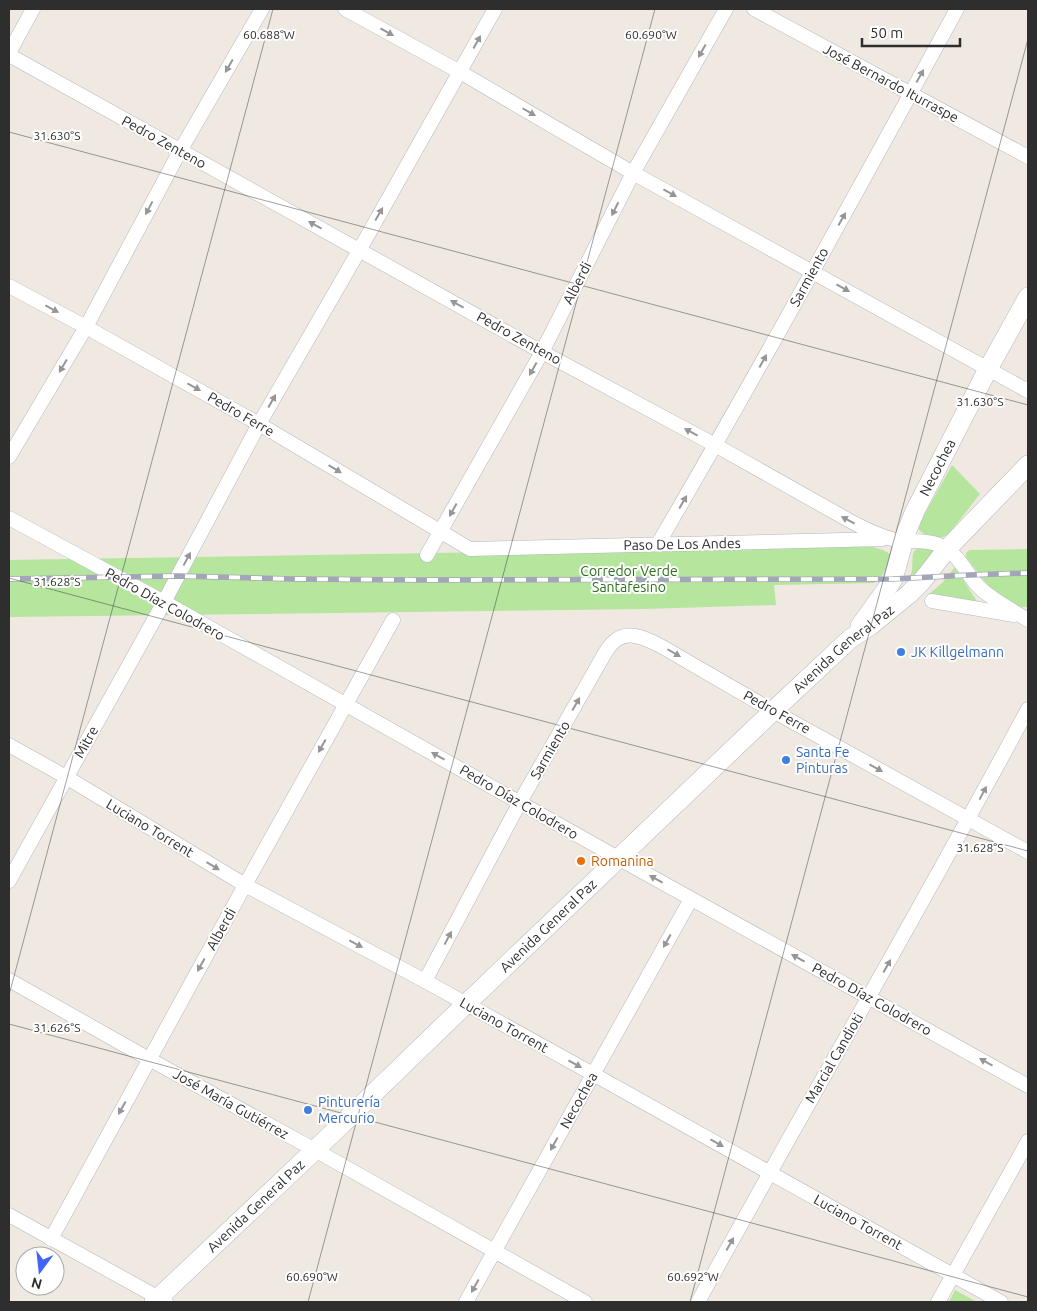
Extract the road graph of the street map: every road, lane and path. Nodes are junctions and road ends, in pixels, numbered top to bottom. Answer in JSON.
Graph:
{"nodes":[{"id":1,"x":33,"y":9,"type":"edge"},
{"id":2,"x":262,"y":9,"type":"edge"},
{"id":3,"x":344,"y":9,"type":"edge"},
{"id":4,"x":495,"y":9,"type":"edge"},
{"id":5,"x":726,"y":9,"type":"edge"},
{"id":6,"x":754,"y":9,"type":"edge"},
{"id":7,"x":957,"y":9,"type":"edge"},
{"id":8,"x":9,"y":54,"type":"edge"},
{"id":9,"x":460,"y":72,"type":"junction"},
{"id":10,"x":910,"y":94,"type":"junction"},
{"id":11,"x":180,"y":150,"type":"junction"},
{"id":12,"x":1028,"y":158,"type":"edge"},
{"id":13,"x":633,"y":173,"type":"junction"},
{"id":14,"x":360,"y":249,"type":"junction"},
{"id":15,"x":813,"y":271,"type":"junction"},
{"id":16,"x":9,"y":286,"type":"edge"},
{"id":17,"x":1028,"y":297,"type":"edge"},
{"id":18,"x":86,"y":327,"type":"junction"},
{"id":19,"x":542,"y":352,"type":"junction"},
{"id":20,"x":988,"y":369,"type":"junction"},
{"id":21,"x":1028,"y":391,"type":"edge"},
{"id":22,"x":259,"y":424,"type":"junction"},
{"id":23,"x":715,"y":446,"type":"junction"},
{"id":24,"x":9,"y":457,"type":"edge"},
{"id":25,"x":1028,"y":465,"type":"edge"},
{"id":26,"x":9,"y":518,"type":"edge"},
{"id":27,"x":440,"y":532,"type":"junction"},
{"id":28,"x":898,"y":540,"type":"junction"},
{"id":29,"x":658,"y":544,"type":"junction"},
{"id":30,"x":470,"y":549,"type":"joint"},
{"id":31,"x":948,"y":549,"type":"junction"},
{"id":32,"x":427,"y":556,"type":"dead end"},
{"id":33,"x":932,"y":601,"type":"dead end"},
{"id":34,"x":164,"y":602,"type":"junction"},
{"id":35,"x":1025,"y":618,"type":"edge"},
{"id":36,"x":393,"y":620,"type":"dead end"},
{"id":37,"x":629,"y":636,"type":"joint"},
{"id":38,"x":850,"y":638,"type":"junction"},
{"id":39,"x":345,"y":704,"type":"junction"},
{"id":40,"x":1028,"y":709,"type":"edge"},
{"id":41,"x":773,"y":711,"type":"junction"},
{"id":42,"x":9,"y":746,"type":"edge"},
{"id":43,"x":66,"y":777,"type":"junction"},
{"id":44,"x":520,"y":802,"type":"junction"},
{"id":45,"x":969,"y":819,"type":"junction"},
{"id":46,"x":1028,"y":852,"type":"edge"},
{"id":47,"x":618,"y":858,"type":"junction"},
{"id":48,"x":9,"y":881,"type":"edge"},
{"id":49,"x":245,"y":885,"type":"junction"},
{"id":50,"x":691,"y":899,"type":"junction"},
{"id":51,"x":9,"y":980,"type":"edge"},
{"id":52,"x":425,"y":981,"type":"junction"},
{"id":53,"x":869,"y":998,"type":"junction"},
{"id":54,"x":466,"y":1004,"type":"junction"},
{"id":55,"x":149,"y":1059,"type":"junction"},
{"id":56,"x":593,"y":1074,"type":"junction"},
{"id":57,"x":1028,"y":1086,"type":"edge"},
{"id":58,"x":1028,"y":1141,"type":"edge"},
{"id":59,"x":314,"y":1150,"type":"junction"},
{"id":60,"x":769,"y":1173,"type":"junction"},
{"id":61,"x":9,"y":1215,"type":"edge"},
{"id":62,"x":51,"y":1239,"type":"junction"},
{"id":63,"x":493,"y":1251,"type":"junction"},
{"id":64,"x":953,"y":1276,"type":"junction"},
{"id":65,"x":160,"y":1301,"type":"edge"},
{"id":66,"x":466,"y":1302,"type":"edge"},
{"id":67,"x":585,"y":1302,"type":"edge"},
{"id":68,"x":698,"y":1302,"type":"edge"},
{"id":69,"x":938,"y":1302,"type":"edge"},
{"id":70,"x":1001,"y":1302,"type":"edge"}],
"edges":[{"from":1,"to":8,"type":"street"},
{"from":2,"to":11,"type":"street","one_way":true},
{"from":3,"to":9,"type":"street","one_way":true},
{"from":9,"to":4,"type":"street","name":"Mitre","one_way":true},
{"from":5,"to":13,"type":"street","name":"Alberdi","one_way":true},
{"from":6,"to":10,"type":"street","name":"José Bernardo Iturraspe"},
{"from":10,"to":7,"type":"street","name":"Sarmiento","one_way":true},
{"from":8,"to":11,"type":"street","name":"Pedro Zenteno"},
{"from":9,"to":13,"type":"street","one_way":true},
{"from":14,"to":9,"type":"street","name":"Mitre","one_way":true},
{"from":10,"to":12,"type":"street","name":"José Bernardo Iturraspe"},
{"from":15,"to":10,"type":"street","name":"Sarmiento","one_way":true},
{"from":14,"to":11,"type":"street","name":"Pedro Zenteno","one_way":true},
{"from":11,"to":18,"type":"street","one_way":true},
{"from":13,"to":15,"type":"street","one_way":true},
{"from":13,"to":19,"type":"street","name":"Alberdi","one_way":true},
{"from":19,"to":14,"type":"street","name":"Pedro Zenteno","one_way":true},
{"from":22,"to":14,"type":"street","name":"Mitre","one_way":true},
{"from":15,"to":20,"type":"street","one_way":true},
{"from":23,"to":15,"type":"street","name":"Sarmiento","one_way":true},
{"from":16,"to":18,"type":"street","name":"Pedro Ferre","one_way":true},
{"from":17,"to":20,"type":"main road","name":"Necochea"},
{"from":18,"to":22,"type":"street","name":"Pedro Ferre","one_way":true},
{"from":18,"to":24,"type":"street","one_way":true},
{"from":23,"to":19,"type":"street","name":"Pedro Zenteno","one_way":true},
{"from":19,"to":27,"type":"street","name":"Alberdi","one_way":true},
{"from":20,"to":21,"type":"street"},
{"from":20,"to":28,"type":"main road","name":"Necochea"},
{"from":22,"to":27,"type":"street","name":"Pedro Ferre","one_way":true},
{"from":34,"to":22,"type":"street","name":"Mitre","one_way":true},
{"from":28,"to":23,"type":"street","name":"Pedro Zenteno","one_way":true},
{"from":29,"to":23,"type":"street","name":"Sarmiento","one_way":true},
{"from":25,"to":31,"type":"main road","name":"Avenida General Paz"},
{"from":26,"to":34,"type":"street","name":"Pedro Díaz Colodrero"},
{"from":27,"to":30,"type":"street","name":"Pedro Ferre"},
{"from":27,"to":32,"type":"street","name":"Alberdi"},
{"from":28,"to":29,"type":"street","name":"Paso De Los Andes"},
{"from":28,"to":31,"type":"street","name":"Pedro Zenteno"},
{"from":28,"to":38,"type":"main road","name":"Necochea"},
{"from":29,"to":30,"type":"street","name":"Paso De Los Andes"},
{"from":31,"to":35,"type":"street"},
{"from":31,"to":38,"type":"main road","name":"Avenida General Paz"},
{"from":33,"to":35,"type":"street"},
{"from":34,"to":39,"type":"street","name":"Pedro Díaz Colodrero"},
{"from":34,"to":43,"type":"street","name":"Mitre"},
{"from":36,"to":39,"type":"street","name":"Alberdi"},
{"from":37,"to":41,"type":"street","name":"Pedro Ferre","one_way":true},
{"from":44,"to":37,"type":"street","name":"Sarmiento","one_way":true},
{"from":38,"to":41,"type":"main road","name":"Avenida General Paz"},
{"from":44,"to":39,"type":"street","name":"Pedro Díaz Colodrero","one_way":true},
{"from":39,"to":49,"type":"street","name":"Alberdi","one_way":true},
{"from":45,"to":40,"type":"street","name":"Marcial Candioti","one_way":true},
{"from":41,"to":45,"type":"street","name":"Pedro Ferre","one_way":true},
{"from":41,"to":47,"type":"main road","name":"Avenida General Paz"},
{"from":42,"to":43,"type":"street","name":"Luciano Torrent"},
{"from":43,"to":48,"type":"street","name":"Mitre"},
{"from":43,"to":49,"type":"street","name":"Luciano Torrent","one_way":true},
{"from":44,"to":47,"type":"street","name":"Pedro Díaz Colodrero"},
{"from":52,"to":44,"type":"street","name":"Sarmiento","one_way":true},
{"from":45,"to":46,"type":"street","name":"Pedro Ferre"},
{"from":53,"to":45,"type":"street","name":"Marcial Candioti","one_way":true},
{"from":50,"to":47,"type":"street","name":"Pedro Díaz Colodrero","one_way":true},
{"from":47,"to":54,"type":"main road","name":"Avenida General Paz"},
{"from":49,"to":52,"type":"street","name":"Luciano Torrent","one_way":true},
{"from":49,"to":55,"type":"street","name":"Alberdi","one_way":true},
{"from":53,"to":50,"type":"street","name":"Pedro Díaz Colodrero","one_way":true},
{"from":50,"to":56,"type":"street","name":"Necochea","one_way":true},
{"from":51,"to":55,"type":"street","name":"José María Gutiérrez"},
{"from":52,"to":54,"type":"street","name":"Luciano Torrent"},
{"from":57,"to":53,"type":"street","name":"Pedro Díaz Colodrero","one_way":true},
{"from":53,"to":60,"type":"street","name":"Marcial Candioti"},
{"from":54,"to":56,"type":"street","name":"Luciano Torrent","one_way":true},
{"from":54,"to":59,"type":"main road","name":"Avenida General Paz"},
{"from":55,"to":59,"type":"street","name":"José María Gutiérrez"},
{"from":55,"to":62,"type":"street","name":"Alberdi","one_way":true},
{"from":56,"to":60,"type":"street","name":"Luciano Torrent","one_way":true},
{"from":56,"to":63,"type":"street","name":"Necochea","one_way":true},
{"from":58,"to":64,"type":"street"},
{"from":59,"to":63,"type":"street","name":"José María Gutiérrez"},
{"from":59,"to":65,"type":"main road","name":"Avenida General Paz"},
{"from":60,"to":64,"type":"street","name":"Luciano Torrent"},
{"from":68,"to":60,"type":"street","name":"Marcial Candioti","one_way":true},
{"from":61,"to":62,"type":"street"},
{"from":62,"to":65,"type":"street"},
{"from":63,"to":66,"type":"street","name":"Necochea","one_way":true},
{"from":63,"to":67,"type":"street","name":"José María Gutiérrez"},
{"from":64,"to":69,"type":"street"},
{"from":64,"to":70,"type":"street","name":"Luciano Torrent"}]}
